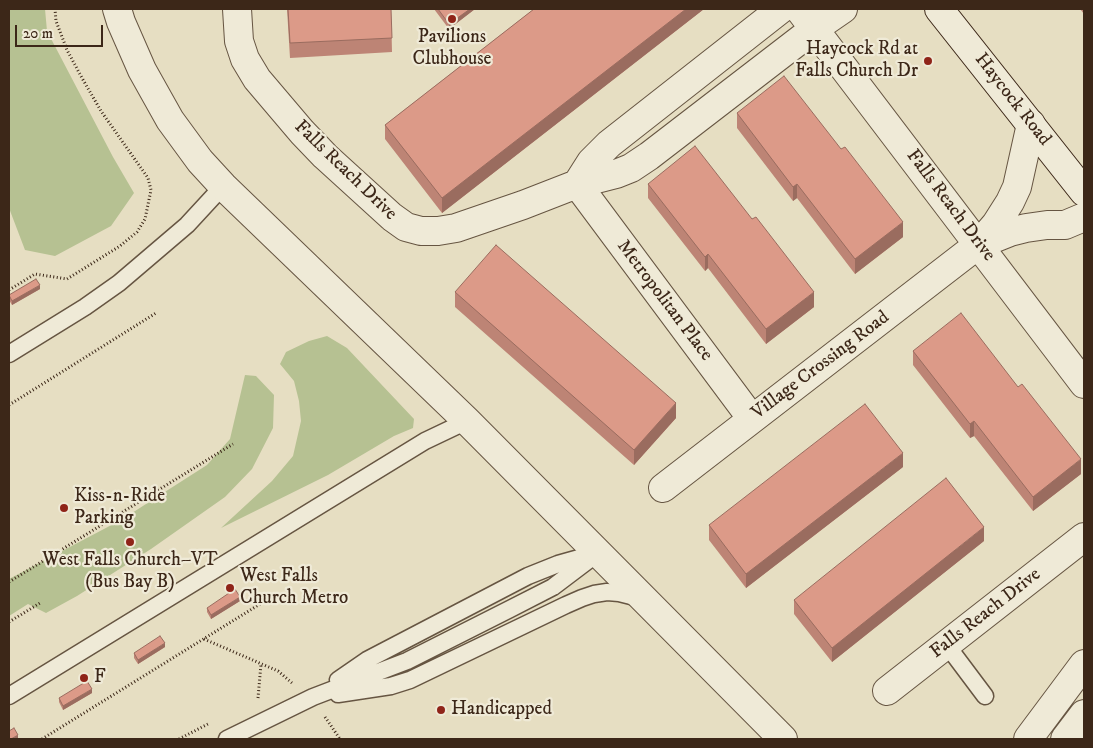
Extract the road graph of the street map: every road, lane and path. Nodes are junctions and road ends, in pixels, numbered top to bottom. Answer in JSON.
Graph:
{"nodes":[{"id":1,"x":55,"y":9,"type":"edge"},
{"id":2,"x":117,"y":9,"type":"edge"},
{"id":3,"x":237,"y":9,"type":"edge"},
{"id":4,"x":781,"y":9,"type":"edge"},
{"id":5,"x":843,"y":9,"type":"edge"},
{"id":6,"x":940,"y":9,"type":"edge"},
{"id":7,"x":807,"y":19,"type":"edge"},
{"id":8,"x":1031,"y":124,"type":"junction"},
{"id":9,"x":577,"y":184,"type":"junction"},
{"id":10,"x":224,"y":186,"type":"junction"},
{"id":11,"x":1084,"y":192,"type":"edge"},
{"id":12,"x":1084,"y":218,"type":"edge"},
{"id":13,"x":979,"y":244,"type":"junction"},
{"id":14,"x":9,"y":290,"type":"edge"},
{"id":15,"x":156,"y":313,"type":"dead end"},
{"id":16,"x":9,"y":354,"type":"edge"},
{"id":17,"x":1084,"y":384,"type":"edge"},
{"id":18,"x":9,"y":405,"type":"edge"},
{"id":19,"x":752,"y":418,"type":"junction"},
{"id":20,"x":467,"y":421,"type":"junction"},
{"id":21,"x":233,"y":444,"type":"dead end"},
{"id":22,"x":663,"y":488,"type":"dead end"},
{"id":23,"x":1084,"y":537,"type":"edge"},
{"id":24,"x":598,"y":553,"type":"junction"},
{"id":25,"x":9,"y":582,"type":"edge"},
{"id":26,"x":645,"y":599,"type":"junction"},
{"id":27,"x":40,"y":603,"type":"dead end"},
{"id":28,"x":260,"y":604,"type":"dead end"},
{"id":29,"x":9,"y":622,"type":"edge"},
{"id":30,"x":203,"y":639,"type":"junction"},
{"id":31,"x":946,"y":644,"type":"junction"},
{"id":32,"x":260,"y":664,"type":"junction"},
{"id":33,"x":1084,"y":664,"type":"edge"},
{"id":34,"x":291,"y":683,"type":"dead end"},
{"id":35,"x":887,"y":690,"type":"dead end"},
{"id":36,"x":9,"y":696,"type":"edge"},
{"id":37,"x":985,"y":696,"type":"dead end"},
{"id":38,"x":313,"y":697,"type":"junction"},
{"id":39,"x":258,"y":699,"type":"dead end"},
{"id":40,"x":1084,"y":714,"type":"edge"},
{"id":41,"x":782,"y":736,"type":"edge"},
{"id":42,"x":42,"y":739,"type":"edge"},
{"id":43,"x":227,"y":739,"type":"edge"},
{"id":44,"x":1028,"y":739,"type":"edge"},
{"id":45,"x":1066,"y":739,"type":"edge"}],
"edges":[{"from":1,"to":14,"type":"path"},
{"from":2,"to":10,"type":"street"},
{"from":3,"to":9,"type":"street","name":"Falls Reach Drive"},
{"from":4,"to":9,"type":"street"},
{"from":5,"to":7,"type":"street","name":"Falls Reach Drive"},
{"from":6,"to":8,"type":"street","name":"Haycock Road"},
{"from":7,"to":9,"type":"street","name":"Falls Reach Drive"},
{"from":7,"to":13,"type":"street","name":"Falls Reach Drive"},
{"from":8,"to":11,"type":"street","name":"Haycock Road"},
{"from":8,"to":13,"type":"street","name":"Village Crossing Road"},
{"from":9,"to":19,"type":"street","name":"Metropolitan Place"},
{"from":10,"to":16,"type":"lane"},
{"from":10,"to":20,"type":"street"},
{"from":12,"to":13,"type":"street","name":"Village Crossing Road"},
{"from":13,"to":17,"type":"street","name":"Falls Reach Drive"},
{"from":13,"to":19,"type":"street","name":"Village Crossing Road"},
{"from":15,"to":18,"type":"path"},
{"from":19,"to":22,"type":"street","name":"Village Crossing Road"},
{"from":20,"to":24,"type":"street"},
{"from":20,"to":36,"type":"lane"},
{"from":21,"to":25,"type":"path"},
{"from":23,"to":31,"type":"street","name":"Falls Reach Drive"},
{"from":24,"to":26,"type":"street"},
{"from":24,"to":38,"type":"lane"},
{"from":26,"to":38,"type":"lane"},
{"from":26,"to":41,"type":"street"},
{"from":27,"to":29,"type":"path"},
{"from":28,"to":30,"type":"path"},
{"from":30,"to":32,"type":"path"},
{"from":30,"to":42,"type":"path"},
{"from":31,"to":35,"type":"street","name":"Falls Reach Drive"},
{"from":31,"to":37,"type":"lane"},
{"from":32,"to":34,"type":"path"},
{"from":32,"to":39,"type":"path"},
{"from":33,"to":44,"type":"street"},
{"from":38,"to":43,"type":"lane"},
{"from":40,"to":45,"type":"street"}]}
